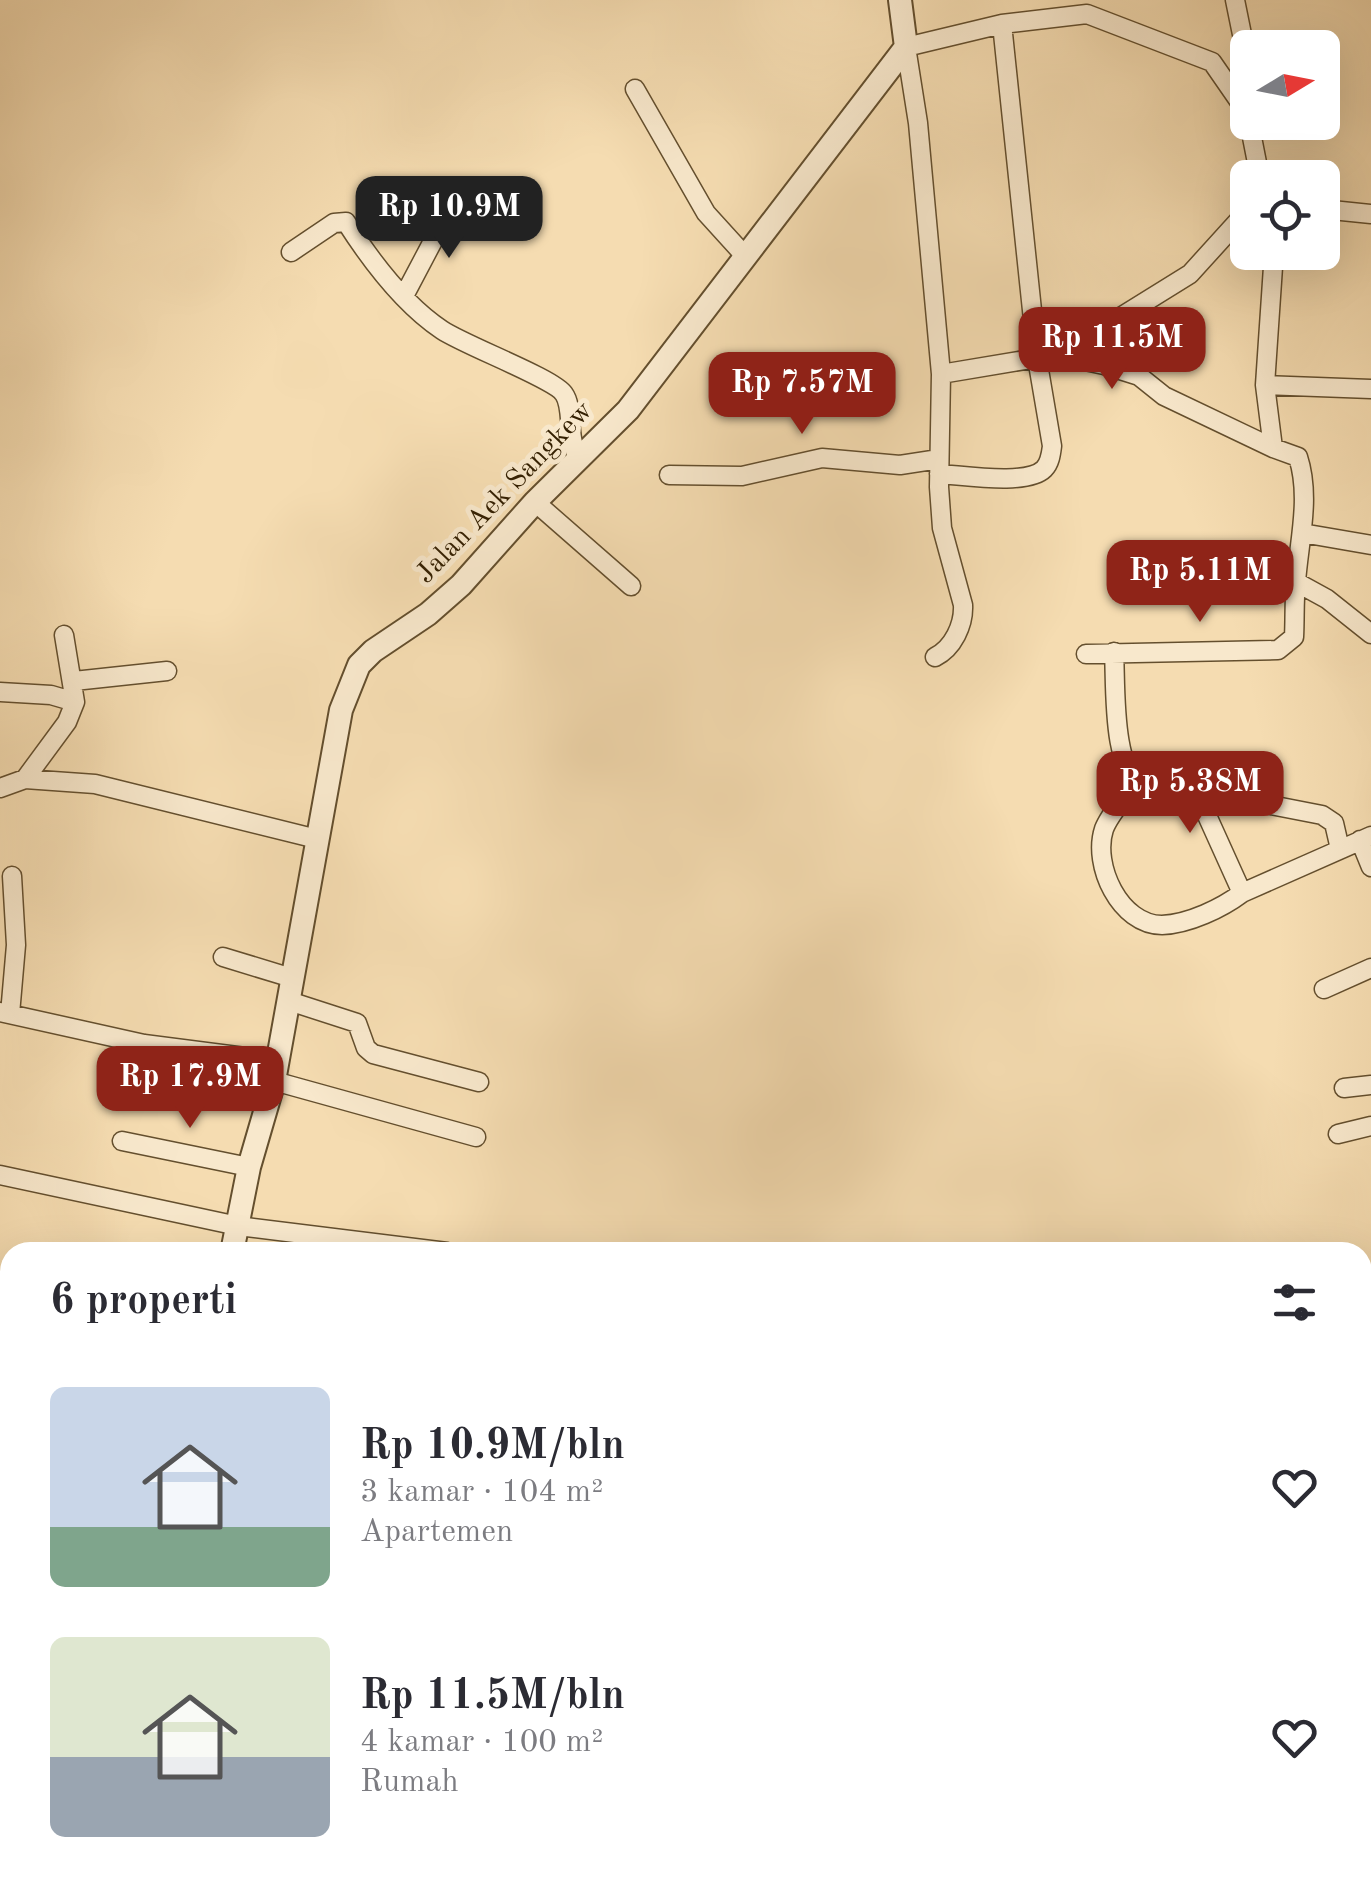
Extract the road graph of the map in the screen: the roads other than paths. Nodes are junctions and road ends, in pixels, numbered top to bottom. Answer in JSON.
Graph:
{"nodes":[{"id":1,"x":900,"y":0,"type":"edge"},
{"id":2,"x":1235,"y":0,"type":"edge"},
{"id":3,"x":1002,"y":24,"type":"junction"},
{"id":4,"x":1241,"y":30,"type":"edge"},
{"id":5,"x":906,"y":47,"type":"junction"},
{"id":6,"x":1230,"y":88,"type":"edge"},
{"id":7,"x":635,"y":89,"type":"dead end"},
{"id":8,"x":452,"y":205,"type":"dead end"},
{"id":9,"x":1340,"y":211,"type":"edge"},
{"id":10,"x":1371,"y":214,"type":"edge"},
{"id":11,"x":1230,"y":230,"type":"edge"},
{"id":12,"x":291,"y":252,"type":"dead end"},
{"id":13,"x":746,"y":257,"type":"junction"},
{"id":14,"x":1273,"y":270,"type":"edge"},
{"id":15,"x":404,"y":296,"type":"junction"},
{"id":16,"x":1066,"y":357,"type":"junction"},
{"id":17,"x":1037,"y":358,"type":"junction"},
{"id":18,"x":942,"y":374,"type":"junction"},
{"id":19,"x":1265,"y":384,"type":"junction"},
{"id":20,"x":1371,"y":389,"type":"edge"},
{"id":21,"x":1273,"y":448,"type":"junction"},
{"id":22,"x":578,"y":460,"type":"junction"},
{"id":23,"x":939,"y":467,"type":"junction"},
{"id":24,"x":670,"y":475,"type":"dead end"},
{"id":25,"x":535,"y":502,"type":"junction"},
{"id":26,"x":1302,"y":533,"type":"junction"},
{"id":27,"x":1371,"y":545,"type":"edge"},
{"id":28,"x":1296,"y":582,"type":"junction"},
{"id":29,"x":631,"y":586,"type":"dead end"},
{"id":30,"x":1371,"y":634,"type":"edge"},
{"id":31,"x":64,"y":635,"type":"dead end"},
{"id":32,"x":1114,"y":652,"type":"junction"},
{"id":33,"x":1086,"y":654,"type":"dead end"},
{"id":34,"x":934,"y":657,"type":"dead end"},
{"id":35,"x":167,"y":671,"type":"dead end"},
{"id":36,"x":74,"y":681,"type":"junction"},
{"id":37,"x":0,"y":692,"type":"edge"},
{"id":38,"x":76,"y":702,"type":"junction"},
{"id":39,"x":25,"y":778,"type":"junction"},
{"id":40,"x":1136,"y":784,"type":"junction"},
{"id":41,"x":0,"y":788,"type":"edge"},
{"id":42,"x":1205,"y":808,"type":"junction"},
{"id":43,"x":1366,"y":838,"type":"edge"},
{"id":44,"x":317,"y":839,"type":"junction"},
{"id":45,"x":1340,"y":849,"type":"junction"},
{"id":46,"x":1371,"y":867,"type":"edge"},
{"id":47,"x":12,"y":876,"type":"dead end"},
{"id":48,"x":1242,"y":892,"type":"junction"},
{"id":49,"x":223,"y":957,"type":"dead end"},
{"id":50,"x":1371,"y":968,"type":"edge"},
{"id":51,"x":1324,"y":988,"type":"dead end"},
{"id":52,"x":290,"y":990,"type":"junction"},
{"id":53,"x":5,"y":1013,"type":"edge"},
{"id":54,"x":275,"y":1071,"type":"junction"},
{"id":55,"x":480,"y":1082,"type":"dead end"},
{"id":56,"x":1371,"y":1086,"type":"edge"},
{"id":57,"x":1344,"y":1088,"type":"dead end"},
{"id":58,"x":1371,"y":1126,"type":"edge"},
{"id":59,"x":1338,"y":1134,"type":"dead end"},
{"id":60,"x":476,"y":1137,"type":"dead end"},
{"id":61,"x":122,"y":1141,"type":"dead end"},
{"id":62,"x":249,"y":1167,"type":"junction"},
{"id":63,"x":0,"y":1175,"type":"edge"},
{"id":64,"x":238,"y":1226,"type":"junction"},
{"id":65,"x":234,"y":1242,"type":"edge"},
{"id":66,"x":347,"y":1242,"type":"edge"}],
"edges":[{"from":1,"to":5,"type":"street"},
{"from":2,"to":4,"type":"street"},
{"from":3,"to":5,"type":"street"},
{"from":3,"to":6,"type":"street"},
{"from":3,"to":17,"type":"street"},
{"from":5,"to":13,"type":"street","name":"Jalan Aek Sangkew"},
{"from":5,"to":18,"type":"street"},
{"from":7,"to":13,"type":"street"},
{"from":8,"to":15,"type":"street"},
{"from":9,"to":10,"type":"street"},
{"from":11,"to":16,"type":"street"},
{"from":12,"to":15,"type":"street"},
{"from":13,"to":22,"type":"street","name":"Jalan Aek Sangkew"},
{"from":14,"to":19,"type":"street"},
{"from":15,"to":22,"type":"street"},
{"from":16,"to":17,"type":"street"},
{"from":16,"to":21,"type":"street"},
{"from":17,"to":18,"type":"street"},
{"from":17,"to":23,"type":"street"},
{"from":18,"to":23,"type":"street"},
{"from":19,"to":20,"type":"street"},
{"from":19,"to":21,"type":"street"},
{"from":21,"to":26,"type":"street"},
{"from":22,"to":25,"type":"street","name":"Jalan Aek Sangkew"},
{"from":23,"to":24,"type":"street"},
{"from":23,"to":34,"type":"street"},
{"from":25,"to":29,"type":"street"},
{"from":25,"to":44,"type":"street","name":"Jalan Aek Sangkew"},
{"from":26,"to":27,"type":"street"},
{"from":26,"to":28,"type":"street"},
{"from":28,"to":30,"type":"street"},
{"from":28,"to":32,"type":"street"},
{"from":31,"to":36,"type":"street"},
{"from":32,"to":33,"type":"street"},
{"from":32,"to":40,"type":"street"},
{"from":35,"to":36,"type":"street"},
{"from":36,"to":38,"type":"street"},
{"from":37,"to":38,"type":"street"},
{"from":38,"to":39,"type":"street"},
{"from":39,"to":41,"type":"street"},
{"from":39,"to":44,"type":"street"},
{"from":40,"to":42,"type":"street"},
{"from":40,"to":48,"type":"street"},
{"from":42,"to":45,"type":"street"},
{"from":42,"to":48,"type":"street"},
{"from":43,"to":45,"type":"street"},
{"from":43,"to":46,"type":"street"},
{"from":44,"to":52,"type":"street","name":"Jalan Aek Sangkew"},
{"from":45,"to":48,"type":"street"},
{"from":47,"to":53,"type":"street"},
{"from":49,"to":52,"type":"street"},
{"from":50,"to":51,"type":"street"},
{"from":52,"to":54,"type":"street","name":"Jalan Aek Sangkew"},
{"from":52,"to":55,"type":"street"},
{"from":53,"to":54,"type":"street"},
{"from":54,"to":60,"type":"street"},
{"from":54,"to":62,"type":"street","name":"Jalan Aek Sangkew"},
{"from":56,"to":57,"type":"street"},
{"from":58,"to":59,"type":"street"},
{"from":61,"to":62,"type":"street"},
{"from":62,"to":64,"type":"street","name":"Jalan Aek Sangkew"},
{"from":63,"to":64,"type":"street"},
{"from":64,"to":65,"type":"street","name":"Jalan Aek Sangkew"},
{"from":64,"to":66,"type":"street"}]}
